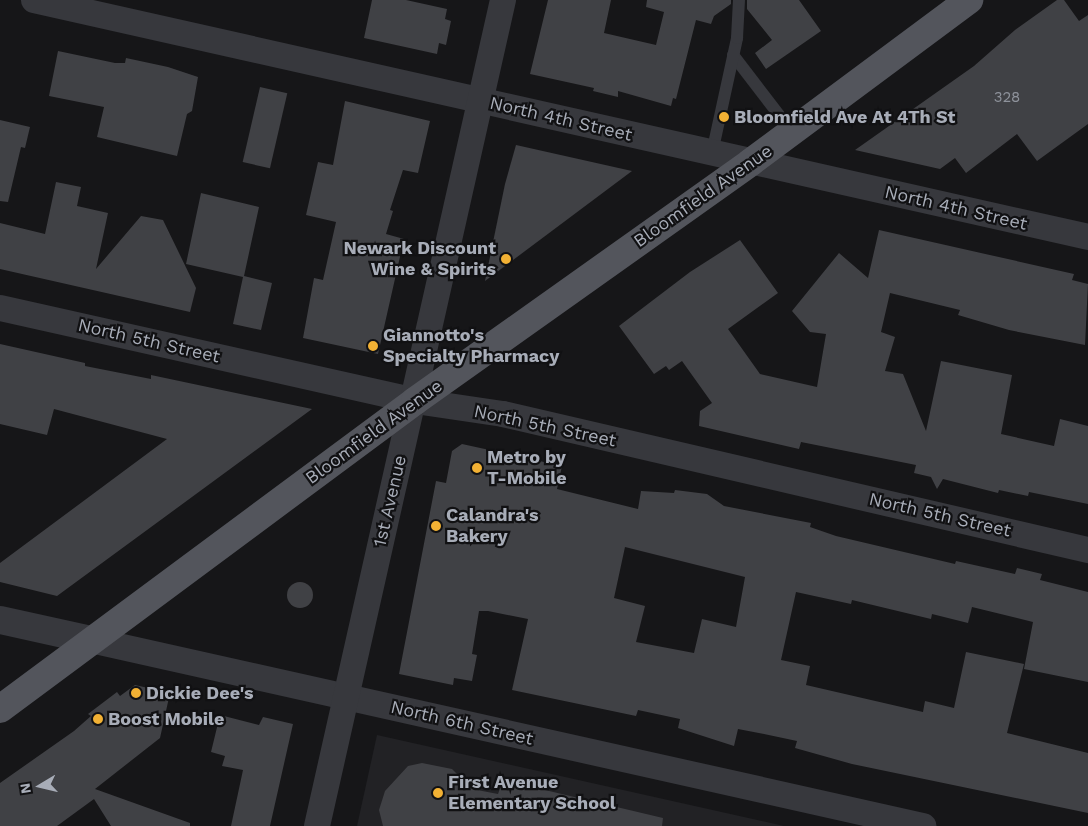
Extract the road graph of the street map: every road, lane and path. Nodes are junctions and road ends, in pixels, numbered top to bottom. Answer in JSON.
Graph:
{"nodes":[{"id":1,"x":34,"y":0,"type":"edge"},
{"id":2,"x":503,"y":0,"type":"edge"},
{"id":3,"x":739,"y":0,"type":"edge"},
{"id":4,"x":969,"y":0,"type":"edge"},
{"id":5,"x":733,"y":54,"type":"junction"},
{"id":6,"x":481,"y":101,"type":"junction"},
{"id":7,"x":792,"y":132,"type":"junction"},
{"id":8,"x":712,"y":154,"type":"junction"},
{"id":9,"x":751,"y":162,"type":"junction"},
{"id":10,"x":1088,"y":238,"type":"edge"},
{"id":11,"x":0,"y":308,"type":"edge"},
{"id":12,"x":415,"y":402,"type":"junction"},
{"id":13,"x":1088,"y":550,"type":"edge"},
{"id":14,"x":0,"y":620,"type":"edge"},
{"id":15,"x":91,"y":640,"type":"junction"},
{"id":16,"x":346,"y":697,"type":"junction"},
{"id":17,"x":0,"y":709,"type":"edge"},
{"id":18,"x":317,"y":826,"type":"edge"},
{"id":19,"x":923,"y":826,"type":"edge"}],
"edges":[{"from":1,"to":6,"type":"street","name":"North 4th Street"},
{"from":2,"to":6,"type":"street","name":"1st Avenue"},
{"from":3,"to":5,"type":"lane"},
{"from":4,"to":7,"type":"main road","name":"Bloomfield Avenue"},
{"from":5,"to":7,"type":"lane"},
{"from":5,"to":8,"type":"lane"},
{"from":6,"to":8,"type":"street","name":"North 4th Street"},
{"from":6,"to":12,"type":"street","name":"1st Avenue"},
{"from":7,"to":9,"type":"main road","name":"Bloomfield Avenue"},
{"from":8,"to":9,"type":"street","name":"North 4th Street"},
{"from":9,"to":10,"type":"street","name":"North 4th Street"},
{"from":9,"to":12,"type":"main road","name":"Bloomfield Avenue"},
{"from":11,"to":12,"type":"street","name":"North 5th Street"},
{"from":12,"to":13,"type":"street","name":"North 5th Street"},
{"from":12,"to":15,"type":"main road","name":"Bloomfield Avenue"},
{"from":12,"to":16,"type":"street","name":"1st Avenue"},
{"from":14,"to":15,"type":"street","name":"North 6th Street"},
{"from":15,"to":16,"type":"street","name":"North 6th Street"},
{"from":15,"to":17,"type":"main road","name":"Bloomfield Avenue"},
{"from":16,"to":18,"type":"street","name":"1st Avenue"},
{"from":16,"to":19,"type":"street","name":"North 6th Street"}]}
